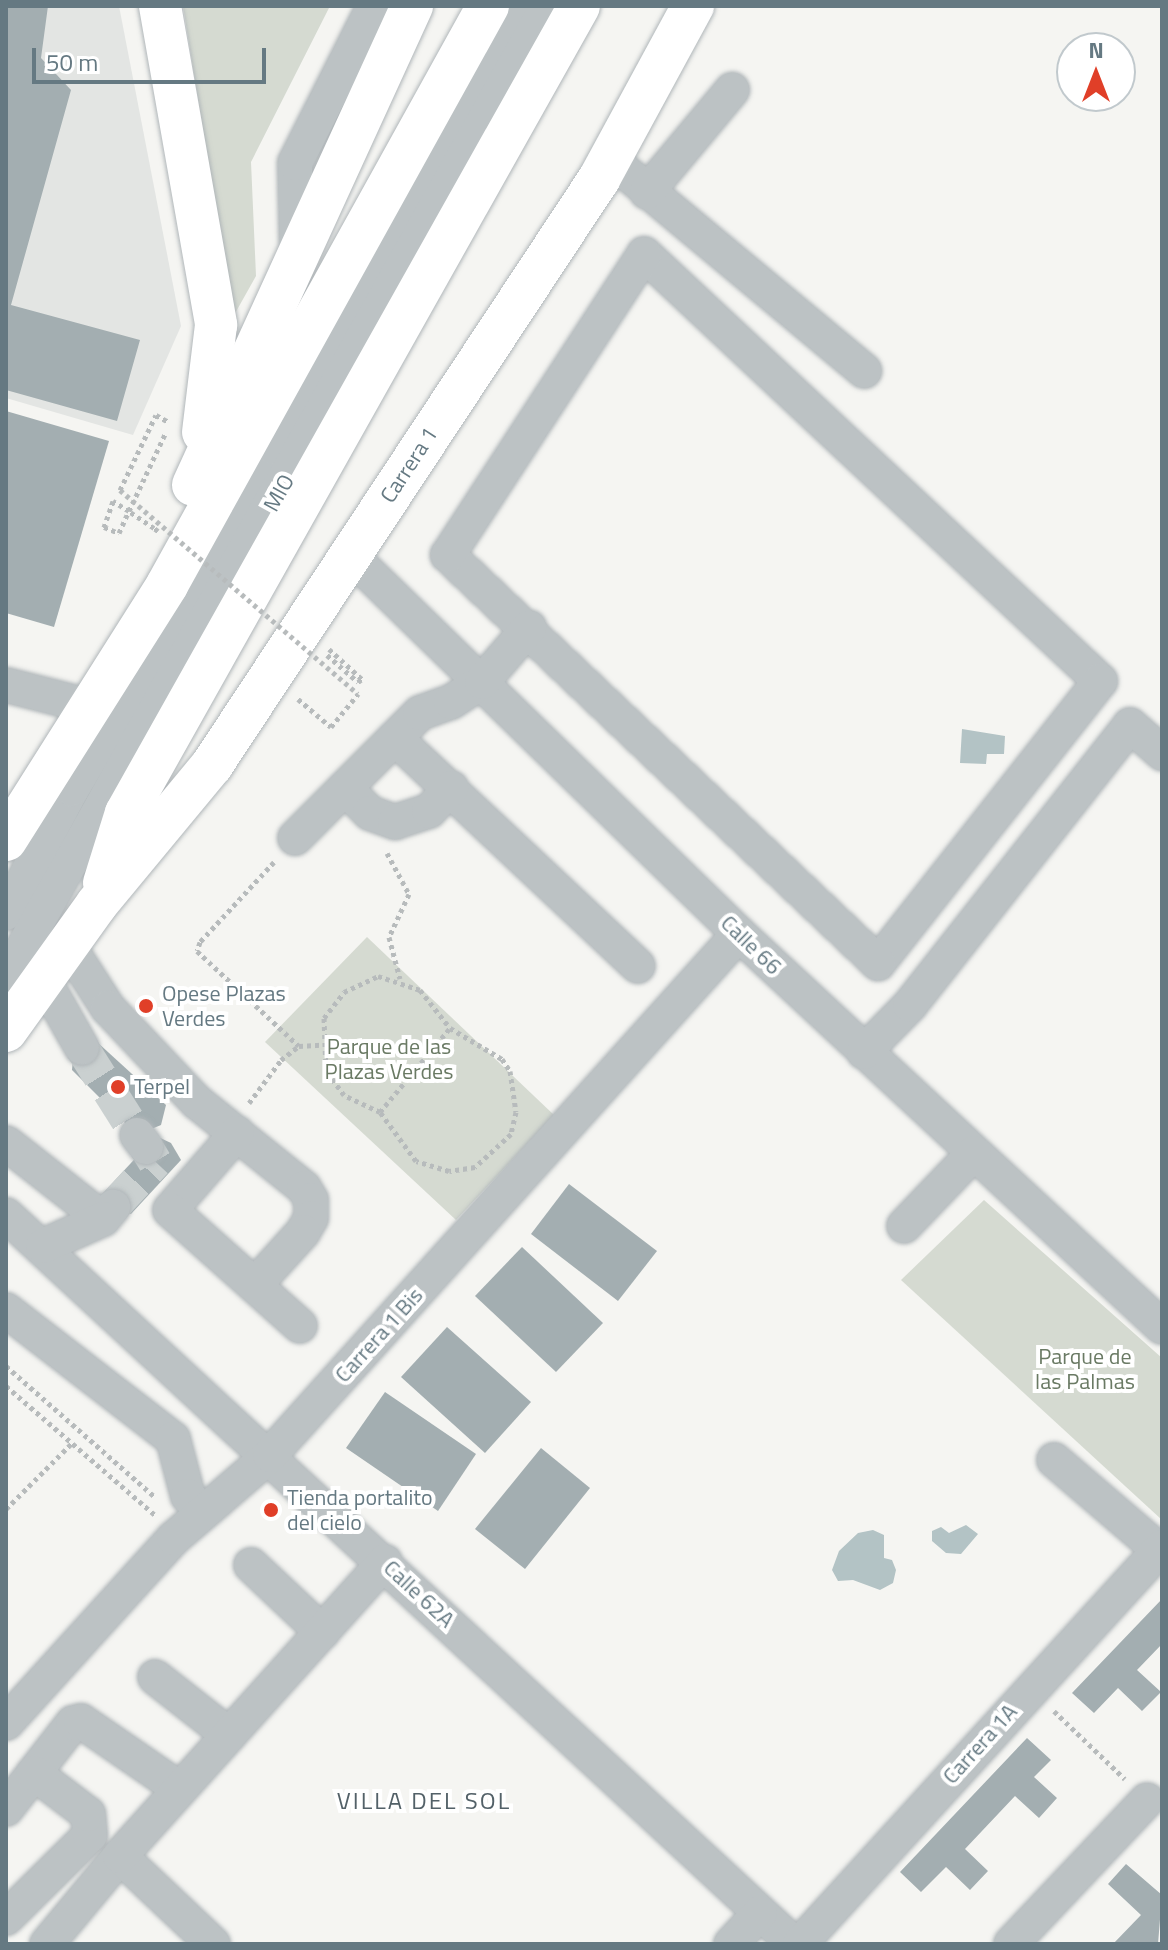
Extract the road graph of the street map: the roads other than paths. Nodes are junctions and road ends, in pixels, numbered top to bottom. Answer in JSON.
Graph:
{"nodes":[{"id":1,"x":160,"y":6,"type":"edge"},
{"id":2,"x":374,"y":6,"type":"edge"},
{"id":3,"x":412,"y":6,"type":"edge"},
{"id":4,"x":488,"y":6,"type":"edge"},
{"id":5,"x":518,"y":6,"type":"edge"},
{"id":6,"x":548,"y":6,"type":"edge"},
{"id":7,"x":579,"y":6,"type":"edge"},
{"id":8,"x":690,"y":16,"type":"edge"},
{"id":9,"x":732,"y":90,"type":"dead end"},
{"id":10,"x":610,"y":159,"type":"junction"},
{"id":11,"x":647,"y":192,"type":"junction"},
{"id":12,"x":297,"y":254,"type":"junction"},
{"id":13,"x":864,"y":371,"type":"dead end"},
{"id":14,"x":285,"y":455,"type":"junction"},
{"id":15,"x":198,"y":473,"type":"junction"},
{"id":16,"x":350,"y":555,"type":"junction"},
{"id":17,"x":529,"y":628,"type":"junction"},
{"id":18,"x":482,"y":682,"type":"junction"},
{"id":19,"x":6,"y":685,"type":"edge"},
{"id":20,"x":95,"y":701,"type":"junction"},
{"id":21,"x":395,"y":738,"type":"junction"},
{"id":22,"x":1162,"y":753,"type":"edge"},
{"id":23,"x":345,"y":788,"type":"junction"},
{"id":24,"x":451,"y":788,"type":"junction"},
{"id":25,"x":295,"y":838,"type":"road end"},
{"id":26,"x":6,"y":840,"type":"edge"},
{"id":27,"x":139,"y":853,"type":"junction"},
{"id":28,"x":97,"y":904,"type":"junction"},
{"id":29,"x":6,"y":913,"type":"edge"},
{"id":30,"x":739,"y":934,"type":"junction"},
{"id":31,"x":67,"y":944,"type":"junction"},
{"id":32,"x":638,"y":966,"type":"dead end"},
{"id":33,"x":24,"y":978,"type":"edge"},
{"id":34,"x":6,"y":1031,"type":"edge"},
{"id":35,"x":82,"y":1048,"type":"tunnel mouth"},
{"id":36,"x":864,"y":1052,"type":"junction"},
{"id":37,"x":237,"y":1133,"type":"junction"},
{"id":38,"x":6,"y":1143,"type":"edge"},
{"id":39,"x":974,"y":1153,"type":"junction"},
{"id":40,"x":6,"y":1215,"type":"edge"},
{"id":41,"x":904,"y":1226,"type":"dead end"},
{"id":42,"x":43,"y":1246,"type":"junction"},
{"id":43,"x":255,"y":1285,"type":"junction"},
{"id":44,"x":6,"y":1310,"type":"edge"},
{"id":45,"x":300,"y":1326,"type":"dead end"},
{"id":46,"x":1162,"y":1327,"type":"edge"},
{"id":47,"x":270,"y":1455,"type":"junction"},
{"id":48,"x":1054,"y":1460,"type":"dead end"},
{"id":49,"x":195,"y":1518,"type":"junction"},
{"id":50,"x":1160,"y":1548,"type":"edge"},
{"id":51,"x":385,"y":1562,"type":"junction"},
{"id":52,"x":251,"y":1565,"type":"dead end"},
{"id":53,"x":322,"y":1632,"type":"junction"},
{"id":54,"x":155,"y":1677,"type":"dead end"},
{"id":55,"x":6,"y":1723,"type":"edge"},
{"id":56,"x":229,"y":1735,"type":"junction"},
{"id":57,"x":34,"y":1773,"type":"junction"},
{"id":58,"x":180,"y":1789,"type":"junction"},
{"id":59,"x":1147,"y":1800,"type":"road end"},
{"id":60,"x":6,"y":1809,"type":"edge"},
{"id":61,"x":120,"y":1856,"type":"junction"},
{"id":62,"x":760,"y":1913,"type":"junction"},
{"id":63,"x":6,"y":1918,"type":"edge"},
{"id":64,"x":47,"y":1944,"type":"edge"},
{"id":65,"x":213,"y":1944,"type":"edge"},
{"id":66,"x":731,"y":1944,"type":"edge"},
{"id":67,"x":797,"y":1944,"type":"edge"},
{"id":68,"x":1011,"y":1944,"type":"edge"}],
"edges":[{"from":1,"to":15,"type":"main road"},
{"from":2,"to":12,"type":"street"},
{"from":3,"to":12,"type":"main road"},
{"from":4,"to":14,"type":"main road","name":"Carrera 1"},
{"from":5,"to":14,"type":"street","name":"MIO"},
{"from":6,"to":14,"type":"street","name":"MIO"},
{"from":7,"to":14,"type":"main road","name":"Carrera 1"},
{"from":8,"to":10,"type":"main road","name":"Carrera 1"},
{"from":8,"to":27,"type":"main road"},
{"from":9,"to":11,"type":"street"},
{"from":10,"to":11,"type":"street"},
{"from":10,"to":16,"type":"main road","name":"Carrera 1"},
{"from":11,"to":13,"type":"street"},
{"from":12,"to":15,"type":"main road"},
{"from":14,"to":20,"type":"main road","name":"Carrera 1"},
{"from":14,"to":28,"type":"main road","name":"Carrera 1"},
{"from":14,"to":29,"type":"street","name":"MIO"},
{"from":14,"to":33,"type":"street","name":"MIO"},
{"from":15,"to":20,"type":"main road"},
{"from":16,"to":18,"type":"street","name":"Calle 66"},
{"from":16,"to":27,"type":"main road","name":"Carrera 1"},
{"from":17,"to":17,"type":"street"},
{"from":17,"to":18,"type":"street"},
{"from":18,"to":21,"type":"street"},
{"from":18,"to":30,"type":"street","name":"Calle 66"},
{"from":19,"to":20,"type":"street"},
{"from":20,"to":26,"type":"main road","name":"Carrera 1"},
{"from":21,"to":23,"type":"street"},
{"from":21,"to":24,"type":"street"},
{"from":22,"to":36,"type":"street"},
{"from":23,"to":24,"type":"street"},
{"from":23,"to":25,"type":"street"},
{"from":24,"to":32,"type":"street"},
{"from":27,"to":28,"type":"main road","name":"Carrera 1"},
{"from":28,"to":31,"type":"main road","name":"Carrera 1"},
{"from":30,"to":36,"type":"street","name":"Calle 66"},
{"from":30,"to":47,"type":"street","name":"Carrera 1 Bis"},
{"from":31,"to":33,"type":"main road","name":"Carrera 1"},
{"from":31,"to":37,"type":"street"},
{"from":33,"to":34,"type":"main road","name":"Carrera 1"},
{"from":33,"to":35,"type":"street"},
{"from":36,"to":39,"type":"street","name":"Calle 66"},
{"from":37,"to":43,"type":"street"},
{"from":37,"to":43,"type":"street"},
{"from":38,"to":42,"type":"street"},
{"from":39,"to":41,"type":"street"},
{"from":39,"to":46,"type":"street","name":"Calle 66"},
{"from":40,"to":42,"type":"street","name":"Calle 62A"},
{"from":42,"to":47,"type":"street","name":"Calle 62A"},
{"from":43,"to":45,"type":"street"},
{"from":44,"to":49,"type":"street"},
{"from":47,"to":49,"type":"street","name":"Carrera 1 Bis"},
{"from":47,"to":51,"type":"street","name":"Calle 62A"},
{"from":48,"to":50,"type":"street"},
{"from":49,"to":55,"type":"street","name":"Carrera 1 Bis"},
{"from":50,"to":67,"type":"street","name":"Carrera 1A"},
{"from":51,"to":53,"type":"street"},
{"from":51,"to":62,"type":"street","name":"Calle 62A"},
{"from":52,"to":53,"type":"street"},
{"from":53,"to":56,"type":"street"},
{"from":54,"to":56,"type":"street"},
{"from":56,"to":58,"type":"street"},
{"from":57,"to":58,"type":"street"},
{"from":57,"to":60,"type":"street"},
{"from":57,"to":63,"type":"street"},
{"from":58,"to":61,"type":"street"},
{"from":59,"to":68,"type":"street"},
{"from":61,"to":64,"type":"street"},
{"from":61,"to":65,"type":"street"},
{"from":62,"to":66,"type":"street"},
{"from":62,"to":67,"type":"street","name":"Calle 62A"}]}
